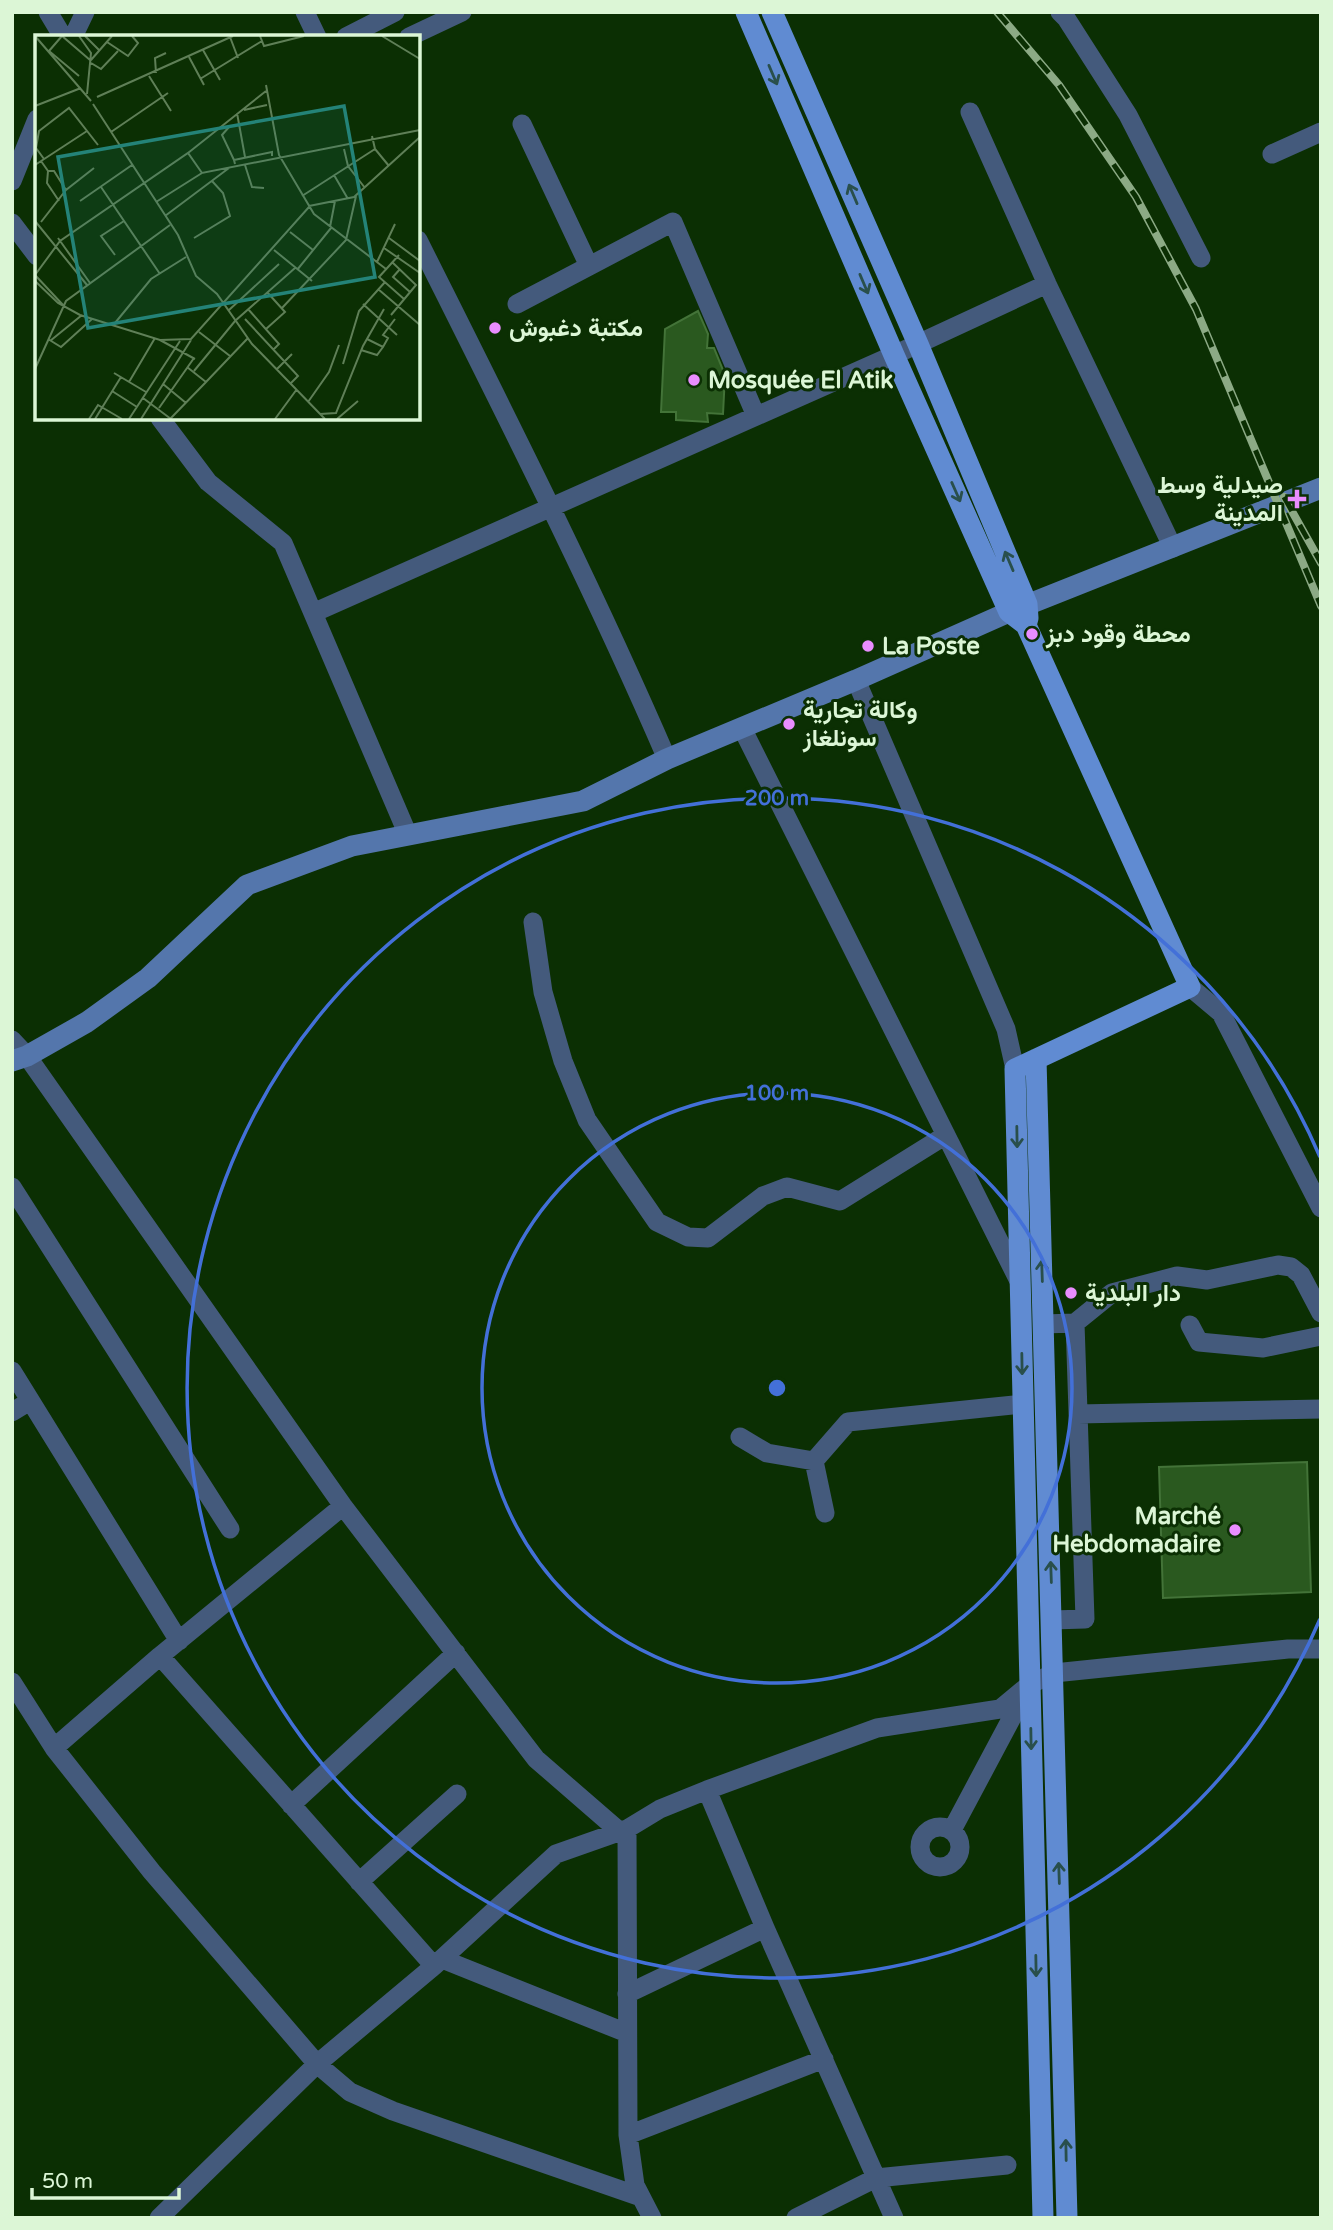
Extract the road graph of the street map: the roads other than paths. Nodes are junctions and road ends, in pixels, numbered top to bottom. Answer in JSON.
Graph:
{"nodes":[{"id":1,"x":48,"y":12,"type":"edge"},
{"id":2,"x":85,"y":12,"type":"edge"},
{"id":3,"x":304,"y":12,"type":"edge"},
{"id":4,"x":395,"y":12,"type":"edge"},
{"id":5,"x":462,"y":12,"type":"edge"},
{"id":6,"x":746,"y":12,"type":"edge"},
{"id":7,"x":772,"y":12,"type":"edge"},
{"id":8,"x":1069,"y":14,"type":"edge"},
{"id":9,"x":62,"y":35,"type":"edge"},
{"id":10,"x":75,"y":35,"type":"edge"},
{"id":11,"x":316,"y":35,"type":"edge"},
{"id":12,"x":350,"y":35,"type":"edge"},
{"id":13,"x":414,"y":35,"type":"edge"},
{"id":14,"x":970,"y":112,"type":"dead end"},
{"id":15,"x":35,"y":124,"type":"edge"},
{"id":16,"x":522,"y":124,"type":"dead end"},
{"id":17,"x":1321,"y":132,"type":"edge"},
{"id":18,"x":1272,"y":154,"type":"dead end"},
{"id":19,"x":838,"y":160,"type":"junction"},
{"id":20,"x":815,"y":170,"type":"junction"},
{"id":21,"x":12,"y":181,"type":"edge"},
{"id":22,"x":12,"y":223,"type":"edge"},
{"id":23,"x":420,"y":244,"type":"edge"},
{"id":24,"x":35,"y":253,"type":"edge"},
{"id":25,"x":1201,"y":258,"type":"dead end"},
{"id":26,"x":589,"y":266,"type":"junction"},
{"id":27,"x":1046,"y":284,"type":"junction"},
{"id":28,"x":517,"y":304,"type":"dead end"},
{"id":29,"x":918,"y":344,"type":"junction"},
{"id":30,"x":894,"y":355,"type":"junction"},
{"id":31,"x":756,"y":416,"type":"junction"},
{"id":32,"x":162,"y":420,"type":"edge"},
{"id":33,"x":1321,"y":488,"type":"edge"},
{"id":34,"x":551,"y":507,"type":"junction"},
{"id":35,"x":1173,"y":548,"type":"junction"},
{"id":36,"x":313,"y":613,"type":"junction"},
{"id":37,"x":1021,"y":614,"type":"junction"},
{"id":38,"x":856,"y":680,"type":"junction"},
{"id":39,"x":742,"y":728,"type":"junction"},
{"id":40,"x":667,"y":759,"type":"junction"},
{"id":41,"x":408,"y":835,"type":"junction"},
{"id":42,"x":534,"y":922,"type":"dead end"},
{"id":43,"x":1190,"y":987,"type":"junction"},
{"id":44,"x":17,"y":1052,"type":"edge"},
{"id":45,"x":1036,"y":1059,"type":"junction"},
{"id":46,"x":1015,"y":1069,"type":"junction"},
{"id":47,"x":946,"y":1135,"type":"junction"},
{"id":48,"x":12,"y":1187,"type":"edge"},
{"id":49,"x":1321,"y":1208,"type":"edge"},
{"id":50,"x":1020,"y":1283,"type":"junction"},
{"id":51,"x":1321,"y":1313,"type":"edge"},
{"id":52,"x":1075,"y":1322,"type":"junction"},
{"id":53,"x":1043,"y":1324,"type":"junction"},
{"id":54,"x":1190,"y":1325,"type":"dead end"},
{"id":55,"x":1321,"y":1336,"type":"edge"},
{"id":56,"x":12,"y":1371,"type":"edge"},
{"id":57,"x":30,"y":1401,"type":"junction"},
{"id":58,"x":1023,"y":1404,"type":"junction"},
{"id":59,"x":1321,"y":1409,"type":"edge"},
{"id":60,"x":12,"y":1412,"type":"edge"},
{"id":61,"x":1078,"y":1414,"type":"junction"},
{"id":62,"x":740,"y":1437,"type":"dead end"},
{"id":63,"x":814,"y":1461,"type":"junction"},
{"id":64,"x":343,"y":1506,"type":"junction"},
{"id":65,"x":825,"y":1513,"type":"dead end"},
{"id":66,"x":230,"y":1529,"type":"dead end"},
{"id":67,"x":1052,"y":1620,"type":"junction"},
{"id":68,"x":179,"y":1641,"type":"junction"},
{"id":69,"x":1321,"y":1649,"type":"edge"},
{"id":70,"x":456,"y":1653,"type":"junction"},
{"id":71,"x":160,"y":1656,"type":"junction"},
{"id":72,"x":1054,"y":1674,"type":"junction"},
{"id":73,"x":12,"y":1682,"type":"edge"},
{"id":74,"x":1029,"y":1685,"type":"junction"},
{"id":75,"x":54,"y":1748,"type":"junction"},
{"id":76,"x":707,"y":1790,"type":"junction"},
{"id":77,"x":457,"y":1794,"type":"dead end"},
{"id":78,"x":291,"y":1805,"type":"junction"},
{"id":79,"x":623,"y":1830,"type":"junction"},
{"id":80,"x":952,"y":1830,"type":"dead end"},
{"id":81,"x":359,"y":1882,"type":"junction"},
{"id":82,"x":1060,"y":1903,"type":"junction"},
{"id":83,"x":1035,"y":1904,"type":"junction"},
{"id":84,"x":765,"y":1928,"type":"junction"},
{"id":85,"x":438,"y":1963,"type":"junction"},
{"id":86,"x":627,"y":1994,"type":"junction"},
{"id":87,"x":628,"y":2033,"type":"junction"},
{"id":88,"x":1063,"y":2042,"type":"junction"},
{"id":89,"x":1038,"y":2045,"type":"junction"},
{"id":90,"x":824,"y":2059,"type":"junction"},
{"id":91,"x":317,"y":2064,"type":"junction"},
{"id":92,"x":628,"y":2135,"type":"junction"},
{"id":93,"x":1007,"y":2165,"type":"dead end"},
{"id":94,"x":876,"y":2178,"type":"junction"},
{"id":95,"x":641,"y":2197,"type":"junction"},
{"id":96,"x":159,"y":2218,"type":"edge"},
{"id":97,"x":652,"y":2218,"type":"edge"},
{"id":98,"x":796,"y":2218,"type":"edge"},
{"id":99,"x":894,"y":2218,"type":"edge"},
{"id":100,"x":1043,"y":2218,"type":"edge"},
{"id":101,"x":1068,"y":2218,"type":"edge"}],
"edges":[{"from":1,"to":9,"type":"street"},
{"from":2,"to":10,"type":"street"},
{"from":3,"to":11,"type":"street"},
{"from":4,"to":12,"type":"street"},
{"from":5,"to":13,"type":"street"},
{"from":6,"to":20,"type":"main road","one_way":true},
{"from":7,"to":19,"type":"main road"},
{"from":8,"to":25,"type":"street"},
{"from":14,"to":27,"type":"street"},
{"from":15,"to":21,"type":"street"},
{"from":16,"to":26,"type":"street"},
{"from":17,"to":18,"type":"street"},
{"from":19,"to":20,"type":"main road"},
{"from":29,"to":19,"type":"main road","one_way":true},
{"from":20,"to":30,"type":"main road","one_way":true},
{"from":22,"to":24,"type":"street"},
{"from":23,"to":34,"type":"street"},
{"from":26,"to":28,"type":"street"},
{"from":26,"to":31,"type":"street"},
{"from":27,"to":29,"type":"street"},
{"from":27,"to":35,"type":"street"},
{"from":29,"to":30,"type":"street"},
{"from":37,"to":29,"type":"main road","one_way":true},
{"from":30,"to":31,"type":"street"},
{"from":30,"to":37,"type":"main road","one_way":true},
{"from":31,"to":34,"type":"street"},
{"from":32,"to":36,"type":"street"},
{"from":33,"to":35,"type":"street"},
{"from":34,"to":36,"type":"street"},
{"from":34,"to":40,"type":"street"},
{"from":35,"to":37,"type":"street"},
{"from":36,"to":41,"type":"street"},
{"from":37,"to":38,"type":"street"},
{"from":37,"to":43,"type":"main road"},
{"from":38,"to":39,"type":"street"},
{"from":38,"to":46,"type":"street"},
{"from":39,"to":40,"type":"street"},
{"from":39,"to":47,"type":"street"},
{"from":40,"to":41,"type":"street"},
{"from":41,"to":44,"type":"street"},
{"from":42,"to":47,"type":"street"},
{"from":43,"to":45,"type":"main road"},
{"from":43,"to":49,"type":"street"},
{"from":44,"to":64,"type":"street"},
{"from":45,"to":46,"type":"main road"},
{"from":53,"to":45,"type":"main road","one_way":true},
{"from":46,"to":50,"type":"main road","one_way":true},
{"from":47,"to":50,"type":"street"},
{"from":48,"to":66,"type":"street"},
{"from":50,"to":58,"type":"main road","one_way":true},
{"from":51,"to":52,"type":"street"},
{"from":52,"to":53,"type":"street"},
{"from":52,"to":61,"type":"street"},
{"from":67,"to":53,"type":"main road","one_way":true},
{"from":54,"to":55,"type":"street"},
{"from":56,"to":57,"type":"street"},
{"from":57,"to":60,"type":"street"},
{"from":57,"to":68,"type":"street"},
{"from":58,"to":63,"type":"street"},
{"from":58,"to":74,"type":"main road"},
{"from":59,"to":61,"type":"street"},
{"from":61,"to":67,"type":"street"},
{"from":62,"to":63,"type":"street"},
{"from":63,"to":65,"type":"street"},
{"from":64,"to":68,"type":"street"},
{"from":64,"to":70,"type":"street"},
{"from":67,"to":72,"type":"main road"},
{"from":68,"to":71,"type":"street"},
{"from":69,"to":72,"type":"street"},
{"from":70,"to":78,"type":"street"},
{"from":70,"to":79,"type":"street"},
{"from":71,"to":75,"type":"street"},
{"from":71,"to":78,"type":"street"},
{"from":72,"to":74,"type":"street"},
{"from":82,"to":72,"type":"main road","one_way":true},
{"from":73,"to":75,"type":"street"},
{"from":74,"to":76,"type":"street"},
{"from":74,"to":80,"type":"street"},
{"from":74,"to":83,"type":"main road","one_way":true},
{"from":75,"to":91,"type":"street"},
{"from":76,"to":79,"type":"street"},
{"from":76,"to":84,"type":"street"},
{"from":77,"to":81,"type":"street"},
{"from":78,"to":81,"type":"street"},
{"from":79,"to":85,"type":"street"},
{"from":79,"to":86,"type":"street"},
{"from":81,"to":85,"type":"street"},
{"from":82,"to":83,"type":"street"},
{"from":82,"to":88,"type":"main road"},
{"from":83,"to":89,"type":"main road","one_way":true},
{"from":84,"to":86,"type":"street"},
{"from":84,"to":90,"type":"street"},
{"from":85,"to":87,"type":"street"},
{"from":85,"to":91,"type":"street"},
{"from":86,"to":87,"type":"street"},
{"from":87,"to":92,"type":"street"},
{"from":88,"to":89,"type":"street"},
{"from":101,"to":88,"type":"main road","one_way":true},
{"from":89,"to":100,"type":"main road"},
{"from":90,"to":92,"type":"street"},
{"from":90,"to":94,"type":"street"},
{"from":91,"to":95,"type":"street"},
{"from":91,"to":96,"type":"street"},
{"from":92,"to":95,"type":"street"},
{"from":93,"to":94,"type":"street"},
{"from":94,"to":98,"type":"street"},
{"from":94,"to":99,"type":"street"},
{"from":95,"to":97,"type":"street"}]}
